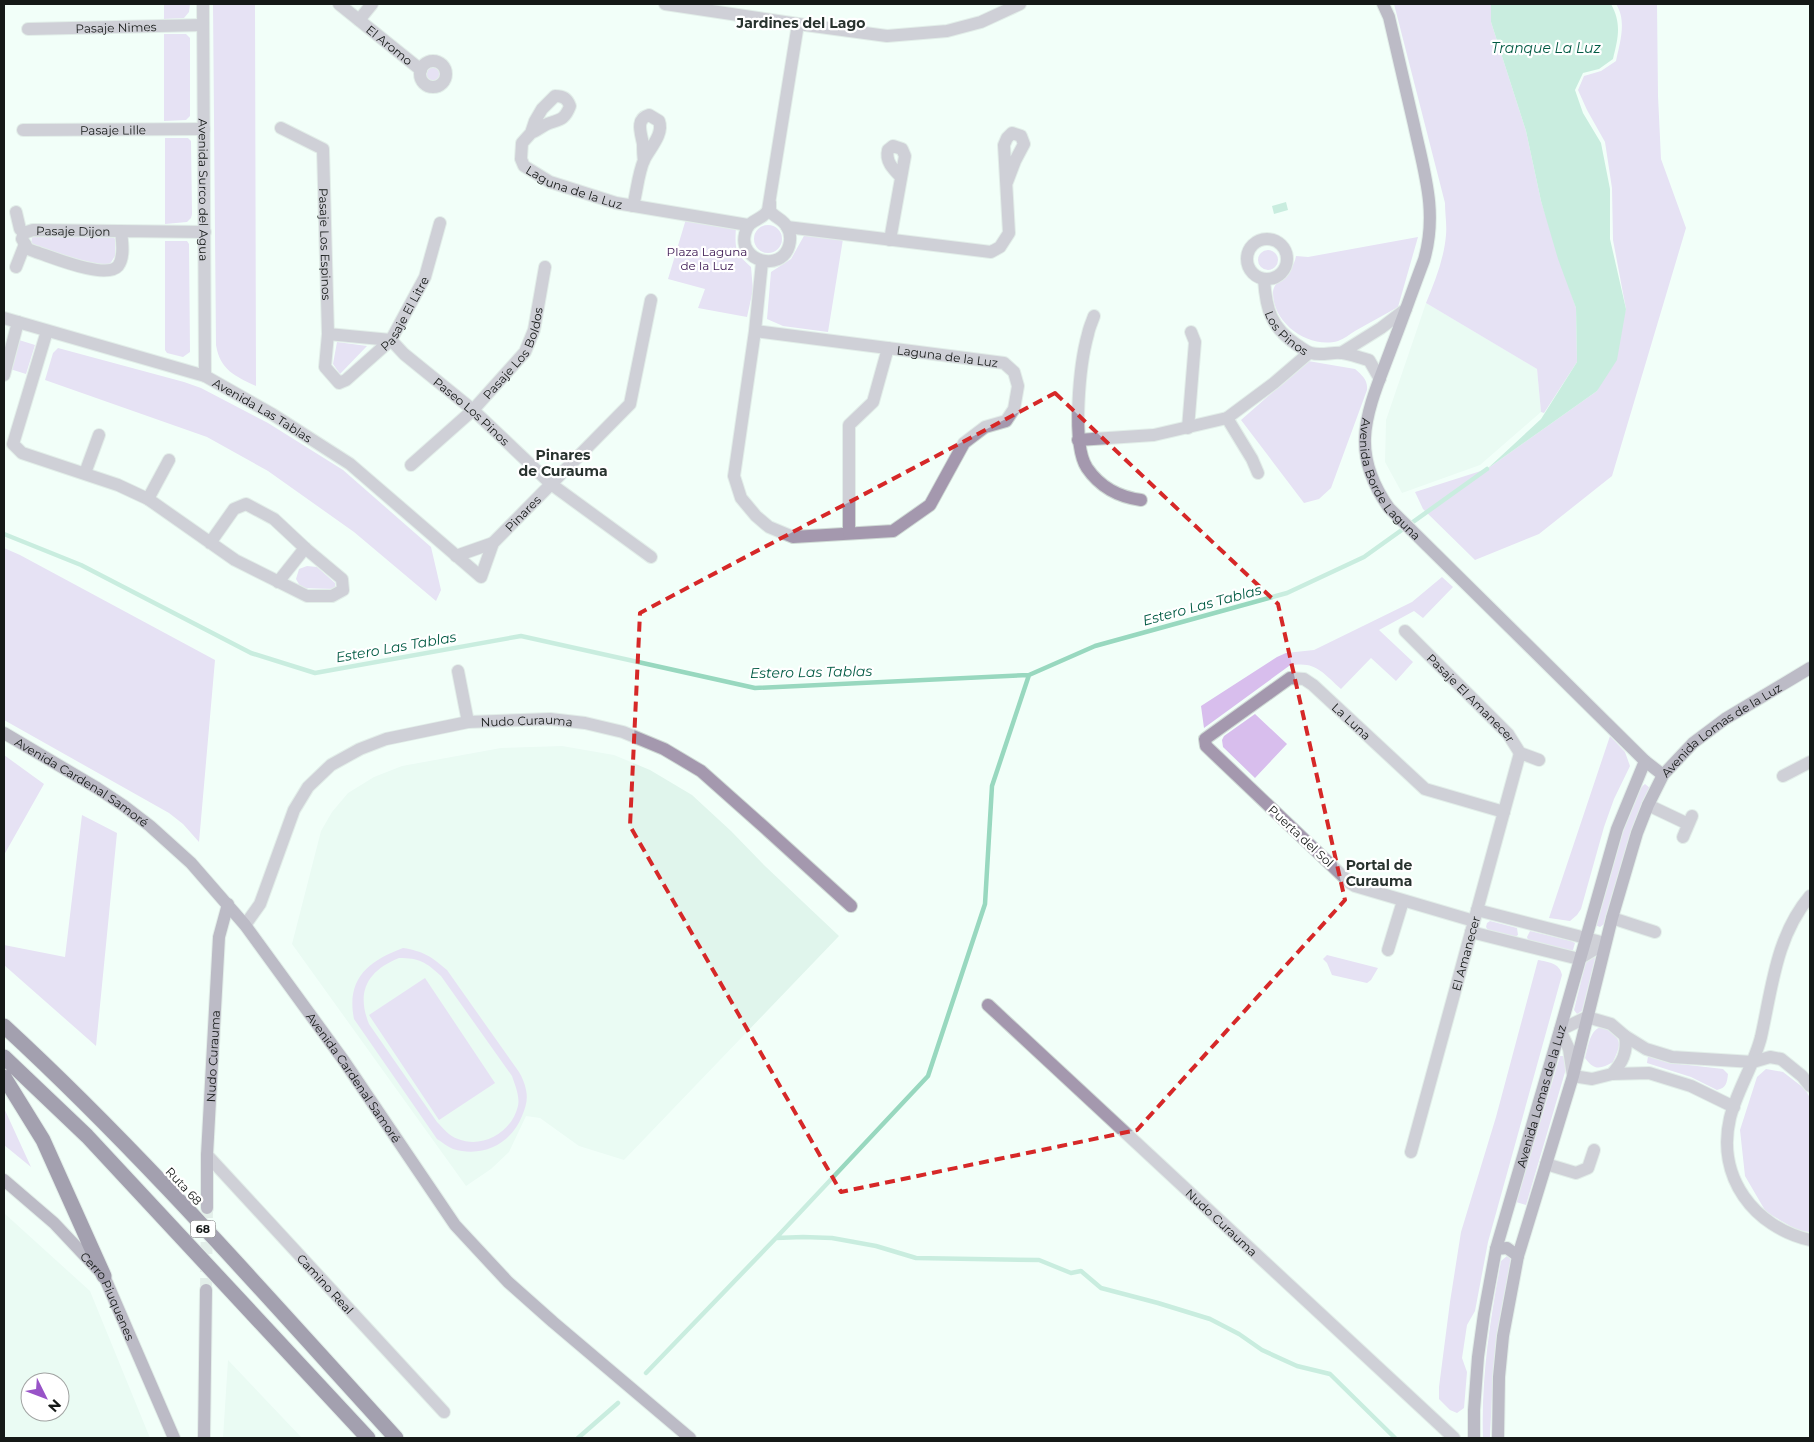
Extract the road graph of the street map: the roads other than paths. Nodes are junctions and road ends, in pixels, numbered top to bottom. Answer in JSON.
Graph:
{"nodes":[{"id":1,"x":203,"y":4,"type":"edge"},
{"id":2,"x":372,"y":4,"type":"edge"},
{"id":3,"x":665,"y":4,"type":"edge"},
{"id":4,"x":1020,"y":4,"type":"edge"},
{"id":5,"x":1383,"y":4,"type":"edge"},
{"id":6,"x":351,"y":10,"type":"edge"},
{"id":7,"x":798,"y":24,"type":"junction"},
{"id":8,"x":203,"y":25,"type":"junction"},
{"id":9,"x":28,"y":29,"type":"dead end"},
{"id":10,"x":421,"y":70,"type":"dead end"},
{"id":11,"x":281,"y":128,"type":"dead end"},
{"id":12,"x":204,"y":129,"type":"junction"},
{"id":13,"x":23,"y":130,"type":"dead end"},
{"id":14,"x":531,"y":133,"type":"dead end"},
{"id":15,"x":644,"y":161,"type":"dead end"},
{"id":16,"x":901,"y":178,"type":"dead end"},
{"id":17,"x":1007,"y":182,"type":"dead end"},
{"id":18,"x":770,"y":202,"type":"junction"},
{"id":19,"x":633,"y":206,"type":"junction"},
{"id":20,"x":16,"y":212,"type":"dead end"},
{"id":21,"x":440,"y":223,"type":"dead end"},
{"id":22,"x":748,"y":225,"type":"junction"},
{"id":23,"x":787,"y":227,"type":"junction"},
{"id":24,"x":121,"y":231,"type":"junction"},
{"id":25,"x":205,"y":232,"type":"junction"},
{"id":26,"x":24,"y":239,"type":"junction"},
{"id":27,"x":890,"y":240,"type":"junction"},
{"id":28,"x":762,"y":262,"type":"junction"},
{"id":29,"x":16,"y":267,"type":"dead end"},
{"id":30,"x":545,"y":267,"type":"dead end"},
{"id":31,"x":1264,"y":279,"type":"dead end"},
{"id":32,"x":651,"y":300,"type":"dead end"},
{"id":33,"x":1406,"y":309,"type":"junction"},
{"id":34,"x":1094,"y":316,"type":"dead end"},
{"id":35,"x":4,"y":318,"type":"edge"},
{"id":36,"x":18,"y":322,"type":"junction"},
{"id":37,"x":1381,"y":328,"type":"junction"},
{"id":38,"x":48,"y":331,"type":"junction"},
{"id":39,"x":755,"y":331,"type":"junction"},
{"id":40,"x":1191,"y":332,"type":"dead end"},
{"id":41,"x":1398,"y":333,"type":"junction"},
{"id":42,"x":328,"y":334,"type":"junction"},
{"id":43,"x":391,"y":340,"type":"junction"},
{"id":44,"x":888,"y":348,"type":"junction"},
{"id":45,"x":1309,"y":353,"type":"junction"},
{"id":46,"x":1341,"y":353,"type":"junction"},
{"id":47,"x":1390,"y":354,"type":"junction"},
{"id":48,"x":1369,"y":360,"type":"junction"},
{"id":49,"x":5,"y":372,"type":"edge"},
{"id":50,"x":205,"y":376,"type":"junction"},
{"id":51,"x":1380,"y":379,"type":"junction"},
{"id":52,"x":339,"y":383,"type":"joint"},
{"id":53,"x":473,"y":410,"type":"junction"},
{"id":54,"x":1227,"y":418,"type":"junction"},
{"id":55,"x":1188,"y":428,"type":"junction"},
{"id":56,"x":99,"y":435,"type":"dead end"},
{"id":57,"x":1078,"y":440,"type":"junction"},
{"id":58,"x":169,"y":460,"type":"dead end"},
{"id":59,"x":411,"y":465,"type":"dead end"},
{"id":60,"x":85,"y":473,"type":"junction"},
{"id":61,"x":1258,"y":473,"type":"dead end"},
{"id":62,"x":551,"y":484,"type":"junction"},
{"id":63,"x":148,"y":499,"type":"junction"},
{"id":64,"x":1142,"y":500,"type":"dead end"},
{"id":65,"x":849,"y":533,"type":"junction"},
{"id":66,"x":210,"y":543,"type":"junction"},
{"id":67,"x":494,"y":543,"type":"junction"},
{"id":68,"x":305,"y":548,"type":"junction"},
{"id":69,"x":456,"y":556,"type":"junction"},
{"id":70,"x":651,"y":556,"type":"dead end"},
{"id":71,"x":481,"y":577,"type":"joint"},
{"id":72,"x":278,"y":582,"type":"junction"},
{"id":73,"x":1404,"y":631,"type":"dead end"},
{"id":74,"x":1810,"y":668,"type":"edge"},
{"id":75,"x":458,"y":671,"type":"dead end"},
{"id":76,"x":468,"y":722,"type":"junction"},
{"id":77,"x":4,"y":733,"type":"edge"},
{"id":78,"x":1205,"y":739,"type":"joint"},
{"id":79,"x":1520,"y":753,"type":"junction"},
{"id":80,"x":1538,"y":760,"type":"dead end"},
{"id":81,"x":1644,"y":761,"type":"junction"},
{"id":82,"x":1810,"y":762,"type":"edge"},
{"id":83,"x":1663,"y":775,"type":"junction"},
{"id":84,"x":1783,"y":776,"type":"dead end"},
{"id":85,"x":1648,"y":806,"type":"junction"},
{"id":86,"x":1504,"y":812,"type":"junction"},
{"id":87,"x":1683,"y":836,"type":"dead end"},
{"id":88,"x":1810,"y":896,"type":"edge"},
{"id":89,"x":1403,"y":901,"type":"junction"},
{"id":90,"x":228,"y":904,"type":"junction"},
{"id":91,"x":851,"y":906,"type":"dead end"},
{"id":92,"x":1612,"y":918,"type":"junction"},
{"id":93,"x":1474,"y":921,"type":"junction"},
{"id":94,"x":1526,"y":922,"type":"junction"},
{"id":95,"x":245,"y":925,"type":"junction"},
{"id":96,"x":1654,"y":933,"type":"dead end"},
{"id":97,"x":1585,"y":938,"type":"junction"},
{"id":98,"x":1605,"y":943,"type":"junction"},
{"id":99,"x":1521,"y":944,"type":"junction"},
{"id":100,"x":1388,"y":950,"type":"dead end"},
{"id":101,"x":1580,"y":959,"type":"junction"},
{"id":102,"x":988,"y":1005,"type":"dead end"},
{"id":103,"x":1587,"y":1017,"type":"junction"},
{"id":104,"x":4,"y":1026,"type":"edge"},
{"id":105,"x":1560,"y":1030,"type":"junction"},
{"id":106,"x":1625,"y":1036,"type":"junction"},
{"id":107,"x":4,"y":1057,"type":"edge"},
{"id":108,"x":1754,"y":1062,"type":"junction"},
{"id":109,"x":1612,"y":1074,"type":"junction"},
{"id":110,"x":1573,"y":1076,"type":"junction"},
{"id":111,"x":4,"y":1077,"type":"edge"},
{"id":112,"x":1810,"y":1086,"type":"edge"},
{"id":113,"x":1734,"y":1107,"type":"junction"},
{"id":114,"x":1594,"y":1150,"type":"dead end"},
{"id":115,"x":1411,"y":1152,"type":"dead end"},
{"id":116,"x":207,"y":1155,"type":"junction"},
{"id":117,"x":1546,"y":1164,"type":"junction"},
{"id":118,"x":4,"y":1180,"type":"edge"},
{"id":119,"x":207,"y":1208,"type":"tunnel mouth"},
{"id":120,"x":1810,"y":1240,"type":"edge"},
{"id":121,"x":1496,"y":1249,"type":"junction"},
{"id":122,"x":1518,"y":1256,"type":"junction"},
{"id":123,"x":104,"y":1276,"type":"junction"},
{"id":124,"x":206,"y":1290,"type":"tunnel mouth"},
{"id":125,"x":444,"y":1412,"type":"dead end"},
{"id":126,"x":174,"y":1438,"type":"edge"},
{"id":127,"x":204,"y":1438,"type":"edge"},
{"id":128,"x":368,"y":1438,"type":"edge"},
{"id":129,"x":396,"y":1438,"type":"edge"},
{"id":130,"x":690,"y":1438,"type":"edge"},
{"id":131,"x":1454,"y":1438,"type":"edge"},
{"id":132,"x":1474,"y":1438,"type":"edge"},
{"id":133,"x":1498,"y":1438,"type":"edge"}],
"edges":[{"from":1,"to":8,"type":"street","name":"Avenida Surco del Agua"},
{"from":2,"to":6,"type":"street","name":"El Aromo"},
{"from":3,"to":7,"type":"street"},
{"from":4,"to":7,"type":"street"},
{"from":5,"to":33,"type":"street","name":"Avenida Borde Laguna"},
{"from":6,"to":10,"type":"street","name":"El Aromo"},
{"from":7,"to":18,"type":"street"},
{"from":8,"to":9,"type":"street","name":"Pasaje Nimes"},
{"from":8,"to":12,"type":"street","name":"Avenida Surco del Agua"},
{"from":11,"to":42,"type":"street","name":"Pasaje Los Espinos"},
{"from":12,"to":13,"type":"street","name":"Pasaje Lille"},
{"from":12,"to":25,"type":"street","name":"Avenida Surco del Agua"},
{"from":14,"to":19,"type":"street","name":"Laguna de la Luz"},
{"from":15,"to":19,"type":"street","name":"Laguna de la Luz"},
{"from":16,"to":27,"type":"street"},
{"from":17,"to":27,"type":"street"},
{"from":18,"to":22,"type":"street"},
{"from":18,"to":23,"type":"street"},
{"from":19,"to":22,"type":"street","name":"Laguna de la Luz"},
{"from":20,"to":26,"type":"street"},
{"from":21,"to":43,"type":"street","name":"Pasaje El Litre"},
{"from":22,"to":28,"type":"street"},
{"from":23,"to":27,"type":"street"},
{"from":23,"to":28,"type":"street"},
{"from":24,"to":25,"type":"street","name":"Pasaje Dijon"},
{"from":24,"to":26,"type":"street","name":"Pasaje Dijon"},
{"from":24,"to":26,"type":"street","name":"Pasaje Dijon"},
{"from":25,"to":50,"type":"street","name":"Avenida Surco del Agua"},
{"from":26,"to":29,"type":"street"},
{"from":28,"to":39,"type":"street","name":"Laguna de la Luz"},
{"from":30,"to":53,"type":"street","name":"Pasaje Los Boldos"},
{"from":31,"to":45,"type":"street","name":"Los Pinos"},
{"from":32,"to":62,"type":"street","name":"Pinares"},
{"from":33,"to":37,"type":"street"},
{"from":33,"to":41,"type":"street","name":"Avenida Borde Laguna"},
{"from":34,"to":57,"type":"street"},
{"from":35,"to":36,"type":"street","name":"Avenida Las Tablas"},
{"from":36,"to":38,"type":"street","name":"Avenida Las Tablas"},
{"from":36,"to":49,"type":"street"},
{"from":37,"to":41,"type":"street"},
{"from":37,"to":46,"type":"street"},
{"from":38,"to":50,"type":"street","name":"Avenida Las Tablas"},
{"from":38,"to":60,"type":"street"},
{"from":39,"to":44,"type":"street","name":"Laguna de la Luz"},
{"from":39,"to":65,"type":"street","name":"Laguna de la Luz"},
{"from":40,"to":55,"type":"street"},
{"from":41,"to":47,"type":"street","name":"Avenida Borde Laguna"},
{"from":42,"to":43,"type":"street"},
{"from":42,"to":52,"type":"street","name":"Pasaje Los Espinos"},
{"from":43,"to":52,"type":"street","name":"Pasaje El Litre"},
{"from":43,"to":53,"type":"street","name":"Paseo Los Pinos"},
{"from":44,"to":65,"type":"street","name":"Laguna de la Luz"},
{"from":44,"to":65,"type":"street","name":"Laguna de la Luz"},
{"from":45,"to":46,"type":"street","name":"Los Pinos"},
{"from":45,"to":54,"type":"street"},
{"from":46,"to":48,"type":"street","name":"Los Pinos"},
{"from":47,"to":48,"type":"street","name":"Los Pinos"},
{"from":47,"to":51,"type":"street","name":"Avenida Borde Laguna"},
{"from":48,"to":51,"type":"street"},
{"from":50,"to":69,"type":"street","name":"Avenida Las Tablas"},
{"from":51,"to":81,"type":"street","name":"Avenida Borde Laguna"},
{"from":53,"to":59,"type":"street","name":"Pasaje Los Boldos"},
{"from":53,"to":62,"type":"street","name":"Paseo Los Pinos"},
{"from":54,"to":55,"type":"street"},
{"from":54,"to":61,"type":"street"},
{"from":55,"to":57,"type":"street"},
{"from":56,"to":60,"type":"street"},
{"from":57,"to":64,"type":"street"},
{"from":58,"to":63,"type":"street"},
{"from":60,"to":63,"type":"street"},
{"from":62,"to":67,"type":"street","name":"Pinares"},
{"from":62,"to":70,"type":"street","name":"Paseo Los Pinos"},
{"from":63,"to":66,"type":"street"},
{"from":66,"to":68,"type":"street"},
{"from":66,"to":72,"type":"street"},
{"from":67,"to":69,"type":"street","name":"Pinares"},
{"from":67,"to":71,"type":"street","name":"Pinares"},
{"from":68,"to":72,"type":"street"},
{"from":68,"to":72,"type":"street"},
{"from":69,"to":71,"type":"street","name":"Avenida Las Tablas"},
{"from":73,"to":79,"type":"street","name":"Pasaje El Amanecer"},
{"from":74,"to":83,"type":"street","name":"Avenida Lomas de la Luz"},
{"from":75,"to":76,"type":"street"},
{"from":76,"to":91,"type":"street","name":"Nudo Curauma"},
{"from":76,"to":95,"type":"street","name":"Nudo Curauma"},
{"from":77,"to":90,"type":"street","name":"Avenida Cardenal Samoré"},
{"from":78,"to":86,"type":"street","name":"La Luna"},
{"from":78,"to":89,"type":"street","name":"Puerta del Sol"},
{"from":79,"to":80,"type":"street","name":"Pasaje El Amanecer"},
{"from":79,"to":86,"type":"street","name":"El Amanecer"},
{"from":81,"to":83,"type":"street","name":"Avenida Borde Laguna"},
{"from":81,"to":97,"type":"street","name":"Avenida Lomas de la Luz"},
{"from":82,"to":84,"type":"street"},
{"from":83,"to":85,"type":"street","name":"Avenida Lomas de la Luz"},
{"from":85,"to":87,"type":"street"},
{"from":85,"to":92,"type":"street","name":"Avenida Lomas de la Luz"},
{"from":86,"to":93,"type":"street","name":"El Amanecer"},
{"from":88,"to":108,"type":"street"},
{"from":89,"to":93,"type":"street","name":"Puerta del Sol"},
{"from":89,"to":100,"type":"street"},
{"from":90,"to":95,"type":"street","name":"Avenida Cardenal Samoré"},
{"from":90,"to":116,"type":"street","name":"Nudo Curauma"},
{"from":92,"to":96,"type":"street"},
{"from":92,"to":98,"type":"street","name":"Avenida Lomas de la Luz"},
{"from":93,"to":94,"type":"street","name":"Puerta del Sol"},
{"from":93,"to":99,"type":"street","name":"Puerta del Sol"},
{"from":93,"to":115,"type":"street","name":"El Amanecer"},
{"from":94,"to":97,"type":"street","name":"Puerta del Sol"},
{"from":94,"to":99,"type":"street"},
{"from":95,"to":130,"type":"street","name":"Avenida Cardenal Samoré"},
{"from":97,"to":98,"type":"street","name":"Puerta del Sol"},
{"from":97,"to":101,"type":"street","name":"Avenida Lomas de la Luz"},
{"from":98,"to":101,"type":"street"},
{"from":98,"to":103,"type":"street","name":"Avenida Lomas de la Luz"},
{"from":99,"to":101,"type":"street","name":"Puerta del Sol"},
{"from":101,"to":105,"type":"street","name":"Avenida Lomas de la Luz"},
{"from":102,"to":131,"type":"street","name":"Nudo Curauma"},
{"from":103,"to":105,"type":"street"},
{"from":103,"to":106,"type":"street"},
{"from":103,"to":110,"type":"street","name":"Avenida Lomas de la Luz"},
{"from":104,"to":129,"type":"highway","name":"Ruta 68","number":"68"},
{"from":105,"to":110,"type":"street"},
{"from":105,"to":121,"type":"street","name":"Avenida Lomas de la Luz"},
{"from":106,"to":108,"type":"street"},
{"from":106,"to":109,"type":"street"},
{"from":107,"to":128,"type":"highway","number":"68"},
{"from":108,"to":112,"type":"street"},
{"from":108,"to":113,"type":"street"},
{"from":109,"to":110,"type":"street"},
{"from":109,"to":113,"type":"street"},
{"from":110,"to":117,"type":"street","name":"Avenida Lomas de la Luz"},
{"from":111,"to":123,"type":"highway"},
{"from":113,"to":120,"type":"street"},
{"from":114,"to":117,"type":"street","name":"Avenida Lomas de la Luz"},
{"from":116,"to":119,"type":"street","name":"Nudo Curauma"},
{"from":116,"to":125,"type":"street","name":"Camino Real"},
{"from":117,"to":122,"type":"street","name":"Avenida Lomas de la Luz"},
{"from":118,"to":123,"type":"street","name":"Cerro Piuquenes"},
{"from":121,"to":122,"type":"street"},
{"from":121,"to":132,"type":"street","name":"Avenida Lomas de la Luz"},
{"from":122,"to":133,"type":"street","name":"Avenida Lomas de la Luz"},
{"from":123,"to":126,"type":"street","name":"Cerro Piuquenes"},
{"from":124,"to":127,"type":"street"}]}
